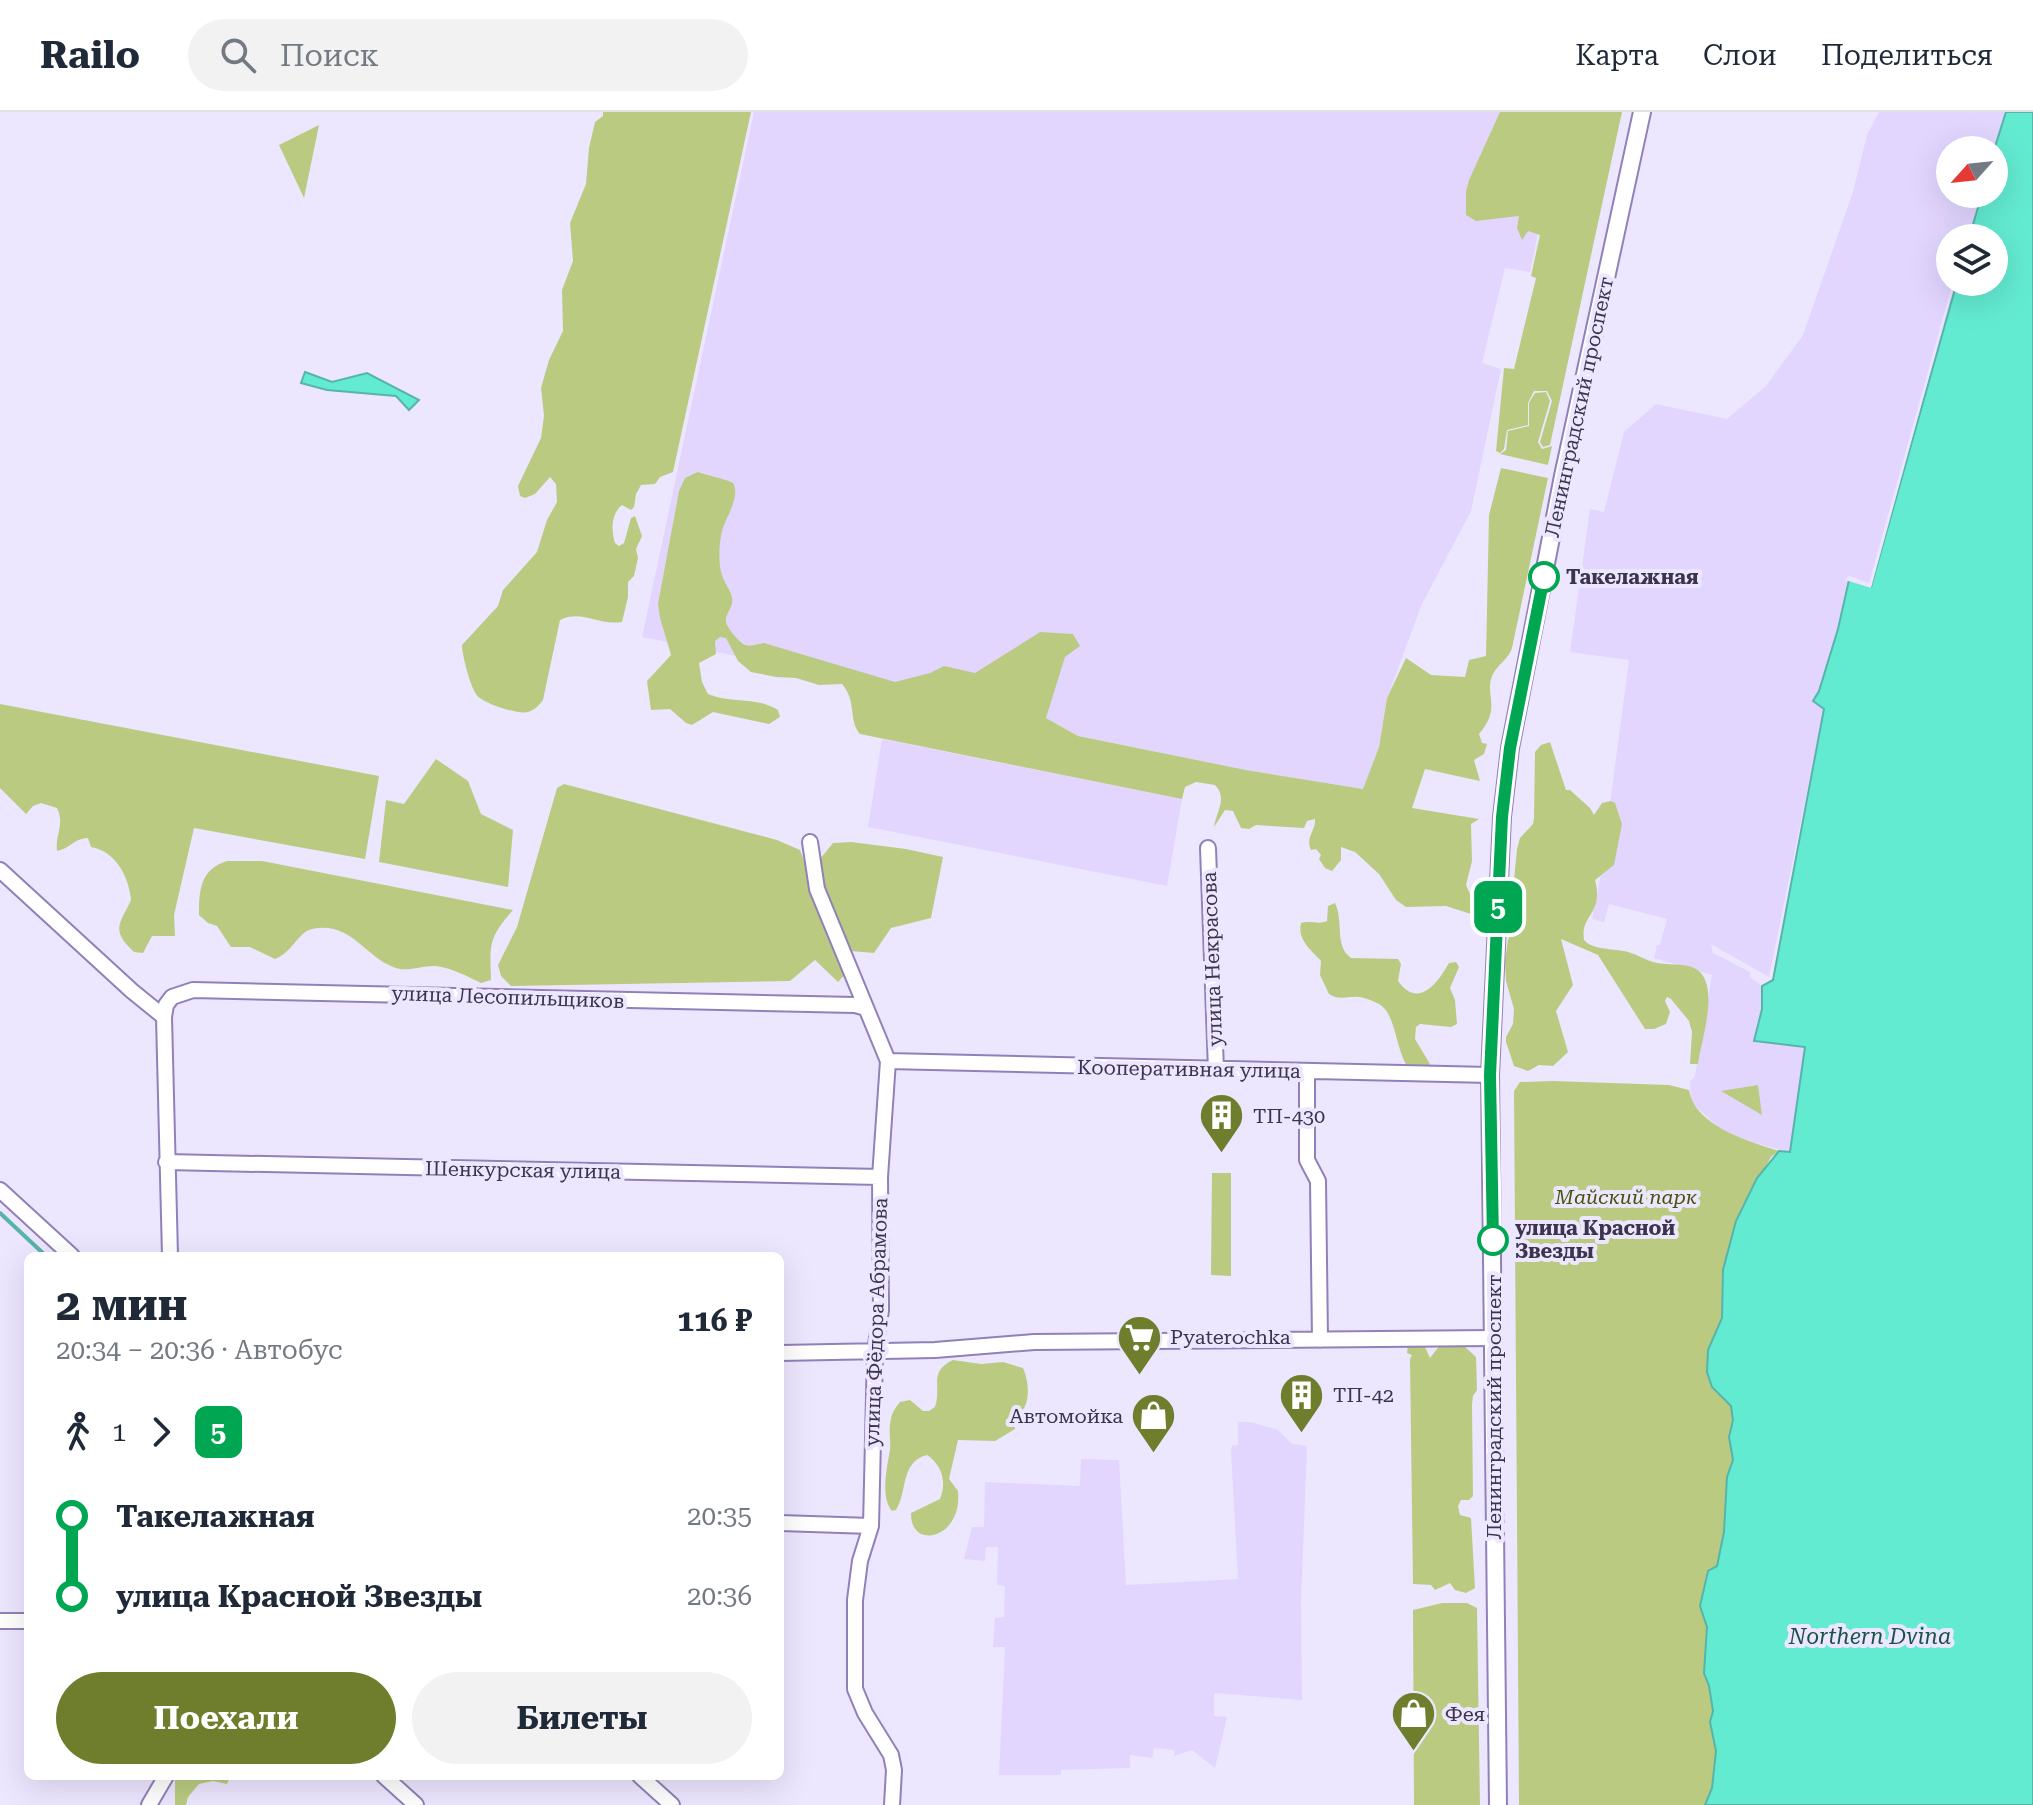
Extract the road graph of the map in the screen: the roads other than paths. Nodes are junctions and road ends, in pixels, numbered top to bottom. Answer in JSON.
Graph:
{"nodes":[{"id":1,"x":1642,"y":112,"type":"edge"},
{"id":2,"x":810,"y":842,"type":"dead end"},
{"id":3,"x":1208,"y":848,"type":"dead end"},
{"id":4,"x":0,"y":870,"type":"edge"},
{"id":5,"x":866,"y":1008,"type":"junction"},
{"id":6,"x":164,"y":1017,"type":"junction"},
{"id":7,"x":888,"y":1061,"type":"junction"},
{"id":8,"x":1216,"y":1070,"type":"junction"},
{"id":9,"x":1307,"y":1071,"type":"junction"},
{"id":10,"x":1490,"y":1075,"type":"junction"},
{"id":11,"x":166,"y":1162,"type":"junction"},
{"id":12,"x":880,"y":1177,"type":"junction"},
{"id":13,"x":0,"y":1190,"type":"edge"},
{"id":14,"x":68,"y":1252,"type":"edge"},
{"id":15,"x":170,"y":1252,"type":"edge"},
{"id":16,"x":1492,"y":1338,"type":"junction"},
{"id":17,"x":1320,"y":1340,"type":"junction"},
{"id":18,"x":875,"y":1352,"type":"junction"},
{"id":19,"x":784,"y":1353,"type":"edge"},
{"id":20,"x":784,"y":1523,"type":"edge"},
{"id":21,"x":871,"y":1526,"type":"junction"},
{"id":22,"x":0,"y":1621,"type":"edge"},
{"id":23,"x":24,"y":1621,"type":"edge"},
{"id":24,"x":164,"y":1780,"type":"edge"},
{"id":25,"x":388,"y":1780,"type":"edge"},
{"id":26,"x":645,"y":1780,"type":"edge"},
{"id":27,"x":149,"y":1805,"type":"edge"},
{"id":28,"x":416,"y":1805,"type":"edge"},
{"id":29,"x":672,"y":1805,"type":"edge"},
{"id":30,"x":892,"y":1805,"type":"edge"},
{"id":31,"x":1498,"y":1805,"type":"edge"}],
"edges":[{"from":1,"to":10,"type":"main road","name":"Ленинградский проспект"},
{"from":2,"to":5,"type":"street","name":"улица Фёдора Абрамова"},
{"from":3,"to":8,"type":"street","name":"улица Некрасова"},
{"from":4,"to":6,"type":"street"},
{"from":5,"to":6,"type":"street","name":"улица Лесопильщиков"},
{"from":5,"to":7,"type":"street","name":"улица Фёдора Абрамова"},
{"from":6,"to":11,"type":"street"},
{"from":7,"to":8,"type":"street","name":"Кооперативная улица"},
{"from":7,"to":12,"type":"street","name":"улица Фёдора Абрамова"},
{"from":8,"to":9,"type":"street","name":"Кооперативная улица"},
{"from":9,"to":10,"type":"street","name":"Кооперативная улица"},
{"from":9,"to":17,"type":"street"},
{"from":10,"to":16,"type":"main road","name":"Ленинградский проспект"},
{"from":11,"to":12,"type":"street","name":"Шенкурская улица"},
{"from":11,"to":15,"type":"street"},
{"from":12,"to":18,"type":"street","name":"улица Фёдора Абрамова"},
{"from":13,"to":14,"type":"street"},
{"from":16,"to":17,"type":"street"},
{"from":16,"to":31,"type":"main road","name":"Ленинградский проспект"},
{"from":17,"to":18,"type":"street"},
{"from":18,"to":19,"type":"street"},
{"from":18,"to":21,"type":"street","name":"улица Фёдора Абрамова"},
{"from":20,"to":21,"type":"street"},
{"from":21,"to":30,"type":"street","name":"улица Фёдора Абрамова"},
{"from":22,"to":23,"type":"street"},
{"from":24,"to":27,"type":"street"},
{"from":25,"to":28,"type":"street"},
{"from":26,"to":29,"type":"street"}]}
